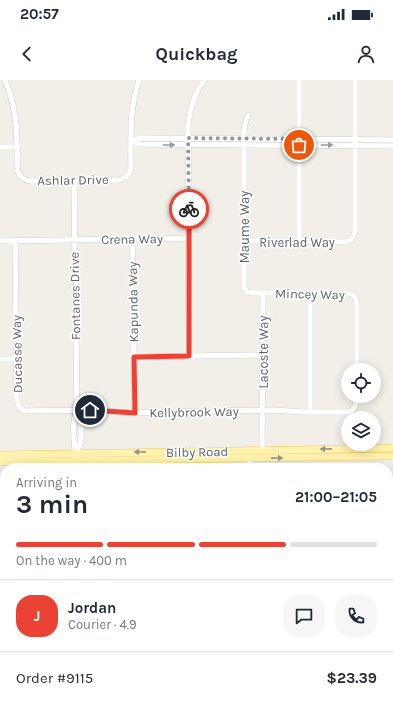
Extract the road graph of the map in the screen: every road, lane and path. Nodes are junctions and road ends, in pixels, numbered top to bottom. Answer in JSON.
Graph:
{"nodes":[{"id":1,"x":5,"y":80,"type":"edge"},
{"id":2,"x":139,"y":80,"type":"edge"},
{"id":3,"x":204,"y":80,"type":"edge"},
{"id":4,"x":300,"y":80,"type":"edge"},
{"id":5,"x":355,"y":80,"type":"edge"},
{"id":6,"x":248,"y":115,"type":"dead end"},
{"id":7,"x":393,"y":140,"type":"edge"},
{"id":8,"x":130,"y":142,"type":"junction"},
{"id":9,"x":188,"y":142,"type":"junction"},
{"id":10,"x":244,"y":142,"type":"junction"},
{"id":11,"x":299,"y":142,"type":"junction"},
{"id":12,"x":355,"y":142,"type":"junction"},
{"id":13,"x":393,"y":146,"type":"edge"},
{"id":14,"x":0,"y":147,"type":"edge"},
{"id":15,"x":17,"y":147,"type":"junction"},
{"id":16,"x":74,"y":180,"type":"junction"},
{"id":17,"x":189,"y":238,"type":"junction"},
{"id":18,"x":132,"y":239,"type":"junction"},
{"id":19,"x":75,"y":240,"type":"junction"},
{"id":20,"x":0,"y":241,"type":"edge"},
{"id":21,"x":15,"y":241,"type":"junction"},
{"id":22,"x":244,"y":241,"type":"junction"},
{"id":23,"x":299,"y":242,"type":"junction"},
{"id":24,"x":263,"y":293,"type":"junction"},
{"id":25,"x":310,"y":293,"type":"junction"},
{"id":26,"x":263,"y":355,"type":"junction"},
{"id":27,"x":189,"y":356,"type":"junction"},
{"id":28,"x":134,"y":357,"type":"junction"},
{"id":29,"x":0,"y":359,"type":"edge"},
{"id":30,"x":17,"y":359,"type":"junction"},
{"id":31,"x":357,"y":363,"type":"edge"},
{"id":32,"x":356,"y":403,"type":"edge"},
{"id":33,"x":262,"y":410,"type":"junction"},
{"id":34,"x":77,"y":411,"type":"junction"},
{"id":35,"x":310,"y":412,"type":"junction"},
{"id":36,"x":135,"y":413,"type":"junction"},
{"id":37,"x":393,"y":448,"type":"edge"},
{"id":38,"x":262,"y":451,"type":"junction"},
{"id":39,"x":0,"y":455,"type":"edge"},
{"id":40,"x":393,"y":456,"type":"edge"},
{"id":41,"x":250,"y":458,"type":"junction"},
{"id":42,"x":77,"y":461,"type":"edge"},
{"id":43,"x":0,"y":462,"type":"edge"},
{"id":44,"x":250,"y":463,"type":"edge"}],
"edges":[{"from":1,"to":15,"type":"street","name":"Ashlar Drive"},
{"from":2,"to":8,"type":"street","name":"Ashlar Drive"},
{"from":3,"to":9,"type":"street"},
{"from":4,"to":11,"type":"street"},
{"from":5,"to":12,"type":"street"},
{"from":6,"to":10,"type":"street","name":"Maume Way"},
{"from":7,"to":12,"type":"street"},
{"from":8,"to":9,"type":"street"},
{"from":8,"to":16,"type":"street","name":"Ashlar Drive"},
{"from":9,"to":10,"type":"street"},
{"from":9,"to":17,"type":"street"},
{"from":10,"to":11,"type":"street"},
{"from":10,"to":22,"type":"street","name":"Maume Way"},
{"from":11,"to":12,"type":"street"},
{"from":11,"to":23,"type":"street"},
{"from":12,"to":13,"type":"street"},
{"from":12,"to":23,"type":"street","name":"Riverlad Way"},
{"from":14,"to":15,"type":"street"},
{"from":15,"to":16,"type":"street","name":"Ashlar Drive"},
{"from":16,"to":19,"type":"street","name":"Fontanes Drive"},
{"from":17,"to":18,"type":"street","name":"Crena Way"},
{"from":17,"to":27,"type":"street"},
{"from":18,"to":19,"type":"street","name":"Crena Way"},
{"from":18,"to":28,"type":"street","name":"Kapunda Way"},
{"from":19,"to":21,"type":"street","name":"Crena Way"},
{"from":19,"to":34,"type":"street","name":"Fontanes Drive"},
{"from":20,"to":21,"type":"street","name":"Crena Way"},
{"from":21,"to":30,"type":"street","name":"Ducasse Way"},
{"from":22,"to":23,"type":"street","name":"Riverlad Way"},
{"from":22,"to":24,"type":"street","name":"Maume Way"},
{"from":24,"to":25,"type":"street","name":"Mincey Way"},
{"from":24,"to":26,"type":"street","name":"Lacoste Way"},
{"from":25,"to":31,"type":"street","name":"Mincey Way"},
{"from":25,"to":35,"type":"street"},
{"from":26,"to":27,"type":"street"},
{"from":26,"to":33,"type":"street","name":"Lacoste Way"},
{"from":27,"to":28,"type":"street"},
{"from":28,"to":36,"type":"street","name":"Kapunda Way"},
{"from":29,"to":30,"type":"street"},
{"from":30,"to":34,"type":"street","name":"Ducasse Way"},
{"from":32,"to":35,"type":"street"},
{"from":33,"to":35,"type":"street"},
{"from":33,"to":36,"type":"street","name":"Kellybrook Way"},
{"from":33,"to":38,"type":"street","name":"Lacoste Way"},
{"from":34,"to":36,"type":"street","name":"Kellybrook Way"},
{"from":34,"to":42,"type":"street","name":"Fontanes Drive"},
{"from":37,"to":38,"type":"main road","name":"Bilby Road","one_way":true},
{"from":38,"to":42,"type":"main road","name":"Bilby Road","one_way":true},
{"from":39,"to":42,"type":"main road","name":"Bilby Road"},
{"from":41,"to":40,"type":"main road","name":"Bilby Road","one_way":true},
{"from":41,"to":42,"type":"main road","name":"Bilby Road"},
{"from":41,"to":44,"type":"street"},
{"from":42,"to":43,"type":"main road","name":"Bilby Road"}]}
